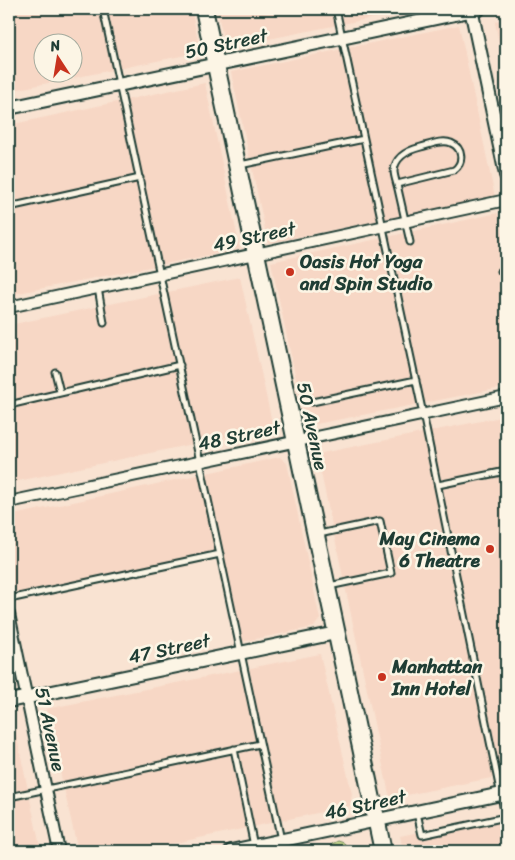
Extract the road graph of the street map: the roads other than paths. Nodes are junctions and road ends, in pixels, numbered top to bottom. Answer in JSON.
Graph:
{"nodes":[{"id":1,"x":103,"y":9,"type":"edge"},
{"id":2,"x":204,"y":9,"type":"edge"},
{"id":3,"x":336,"y":9,"type":"edge"},
{"id":4,"x":474,"y":9,"type":"edge"},
{"id":5,"x":342,"y":38,"type":"junction"},
{"id":6,"x":216,"y":64,"type":"junction"},
{"id":7,"x":120,"y":85,"type":"junction"},
{"id":8,"x":9,"y":108,"type":"edge"},
{"id":9,"x":364,"y":139,"type":"junction"},
{"id":10,"x":238,"y":166,"type":"junction"},
{"id":11,"x":506,"y":175,"type":"edge"},
{"id":12,"x":140,"y":178,"type":"junction"},
{"id":13,"x":397,"y":184,"type":"junction"},
{"id":14,"x":506,"y":200,"type":"edge"},
{"id":15,"x":9,"y":207,"type":"edge"},
{"id":16,"x":406,"y":222,"type":"junction"},
{"id":17,"x":383,"y":226,"type":"junction"},
{"id":18,"x":410,"y":242,"type":"dead end"},
{"id":19,"x":256,"y":254,"type":"junction"},
{"id":20,"x":160,"y":274,"type":"junction"},
{"id":21,"x":98,"y":288,"type":"junction"},
{"id":22,"x":9,"y":307,"type":"edge"},
{"id":23,"x":104,"y":323,"type":"dead end"},
{"id":24,"x":146,"y":365,"type":"dead end"},
{"id":25,"x":180,"y":365,"type":"junction"},
{"id":26,"x":56,"y":372,"type":"dead end"},
{"id":27,"x":148,"y":372,"type":"junction"},
{"id":28,"x":416,"y":380,"type":"junction"},
{"id":29,"x":60,"y":392,"type":"junction"},
{"id":30,"x":506,"y":397,"type":"edge"},
{"id":31,"x":312,"y":402,"type":"dead end"},
{"id":32,"x":9,"y":404,"type":"edge"},
{"id":33,"x":423,"y":414,"type":"junction"},
{"id":34,"x":296,"y":441,"type":"junction"},
{"id":35,"x":201,"y":461,"type":"junction"},
{"id":36,"x":506,"y":471,"type":"edge"},
{"id":37,"x":438,"y":485,"type":"junction"},
{"id":38,"x":9,"y":502,"type":"edge"},
{"id":39,"x":316,"y":535,"type":"junction"},
{"id":40,"x":220,"y":554,"type":"junction"},
{"id":41,"x":326,"y":587,"type":"junction"},
{"id":42,"x":9,"y":599,"type":"edge"},
{"id":43,"x":9,"y":614,"type":"edge"},
{"id":44,"x":336,"y":633,"type":"junction"},
{"id":45,"x":240,"y":653,"type":"junction"},
{"id":46,"x":26,"y":697,"type":"junction"},
{"id":47,"x":9,"y":701,"type":"edge"},
{"id":48,"x":260,"y":744,"type":"junction"},
{"id":49,"x":234,"y":749,"type":"junction"},
{"id":50,"x":46,"y":789,"type":"junction"},
{"id":51,"x":503,"y":794,"type":"edge"},
{"id":52,"x":9,"y":797,"type":"edge"},
{"id":53,"x":417,"y":812,"type":"junction"},
{"id":54,"x":506,"y":818,"type":"edge"},
{"id":55,"x":376,"y":821,"type":"junction"},
{"id":56,"x":281,"y":840,"type":"junction"},
{"id":57,"x":254,"y":846,"type":"junction"},
{"id":58,"x":59,"y":851,"type":"edge"},
{"id":59,"x":230,"y":851,"type":"edge"},
{"id":60,"x":383,"y":851,"type":"edge"}],
"edges":[{"from":1,"to":7,"type":"lane"},
{"from":2,"to":6,"type":"main road","name":"50 Avenue"},
{"from":3,"to":5,"type":"lane"},
{"from":4,"to":5,"type":"street","name":"50 Street"},
{"from":4,"to":11,"type":"street"},
{"from":5,"to":6,"type":"street","name":"50 Street"},
{"from":5,"to":9,"type":"lane"},
{"from":6,"to":7,"type":"street","name":"50 Street"},
{"from":6,"to":10,"type":"main road","name":"50 Avenue"},
{"from":7,"to":8,"type":"street","name":"50 Street"},
{"from":7,"to":12,"type":"lane"},
{"from":9,"to":10,"type":"lane"},
{"from":9,"to":17,"type":"lane"},
{"from":10,"to":19,"type":"main road","name":"50 Avenue"},
{"from":12,"to":15,"type":"lane"},
{"from":12,"to":20,"type":"lane"},
{"from":13,"to":13,"type":"lane"},
{"from":13,"to":16,"type":"lane"},
{"from":14,"to":16,"type":"street","name":"49 Street"},
{"from":16,"to":17,"type":"street","name":"49 Street"},
{"from":16,"to":18,"type":"lane"},
{"from":17,"to":19,"type":"street","name":"49 Street"},
{"from":17,"to":28,"type":"lane"},
{"from":19,"to":20,"type":"street","name":"49 Street"},
{"from":19,"to":34,"type":"main road","name":"50 Avenue"},
{"from":20,"to":21,"type":"street","name":"49 Street"},
{"from":20,"to":25,"type":"lane"},
{"from":21,"to":22,"type":"street","name":"49 Street"},
{"from":21,"to":23,"type":"lane"},
{"from":24,"to":27,"type":"lane"},
{"from":25,"to":27,"type":"lane"},
{"from":25,"to":35,"type":"lane"},
{"from":26,"to":29,"type":"lane"},
{"from":27,"to":29,"type":"lane"},
{"from":28,"to":31,"type":"lane"},
{"from":28,"to":33,"type":"lane"},
{"from":29,"to":32,"type":"lane"},
{"from":30,"to":33,"type":"street","name":"48 Street"},
{"from":33,"to":34,"type":"street","name":"48 Street"},
{"from":33,"to":37,"type":"lane"},
{"from":34,"to":35,"type":"street","name":"48 Street"},
{"from":34,"to":39,"type":"main road","name":"50 Avenue"},
{"from":35,"to":38,"type":"street","name":"48 Street"},
{"from":35,"to":40,"type":"lane"},
{"from":36,"to":37,"type":"lane"},
{"from":37,"to":51,"type":"lane"},
{"from":39,"to":41,"type":"main road","name":"50 Avenue"},
{"from":39,"to":41,"type":"lane"},
{"from":40,"to":42,"type":"lane"},
{"from":40,"to":45,"type":"lane"},
{"from":41,"to":44,"type":"main road","name":"50 Avenue"},
{"from":43,"to":46,"type":"street","name":"51 Avenue"},
{"from":44,"to":45,"type":"street","name":"47 Street"},
{"from":44,"to":55,"type":"main road","name":"50 Avenue"},
{"from":45,"to":46,"type":"street","name":"47 Street"},
{"from":45,"to":48,"type":"lane"},
{"from":46,"to":47,"type":"street","name":"47 Street"},
{"from":46,"to":50,"type":"street","name":"51 Avenue"},
{"from":48,"to":49,"type":"lane"},
{"from":48,"to":56,"type":"lane"},
{"from":49,"to":50,"type":"lane"},
{"from":49,"to":57,"type":"lane"},
{"from":50,"to":52,"type":"lane"},
{"from":50,"to":58,"type":"street","name":"51 Avenue"},
{"from":51,"to":53,"type":"street","name":"46 Street"},
{"from":51,"to":54,"type":"lane"},
{"from":53,"to":54,"type":"lane"},
{"from":53,"to":55,"type":"street","name":"46 Street"},
{"from":55,"to":56,"type":"street","name":"46 Street"},
{"from":55,"to":60,"type":"main road","name":"50 Avenue"},
{"from":56,"to":57,"type":"street","name":"46 Street"},
{"from":57,"to":59,"type":"street","name":"46 Street"}]}
